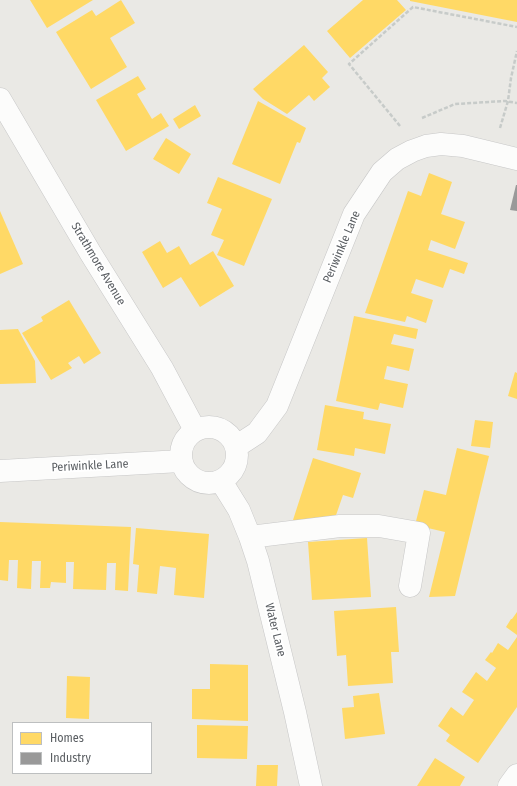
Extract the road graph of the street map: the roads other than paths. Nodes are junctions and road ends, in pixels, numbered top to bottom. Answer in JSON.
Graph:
{"nodes":[{"id":1,"x":0,"y":99,"type":"edge"},
{"id":2,"x":517,"y":159,"type":"edge"},
{"id":3,"x":194,"y":430,"type":"junction"},
{"id":4,"x":236,"y":446,"type":"junction"},
{"id":5,"x":181,"y":461,"type":"junction"},
{"id":6,"x":0,"y":471,"type":"edge"},
{"id":7,"x":221,"y":481,"type":"junction"},
{"id":8,"x":250,"y":537,"type":"junction"},
{"id":9,"x":410,"y":586,"type":"dead end"},
{"id":10,"x":517,"y":775,"type":"edge"},
{"id":11,"x":310,"y":786,"type":"edge"},
{"id":12,"x":509,"y":786,"type":"edge"}],
"edges":[{"from":1,"to":3,"type":"street","name":"Strathmore Avenue"},
{"from":2,"to":4,"type":"street","name":"Periwinkle Lane"},
{"from":3,"to":4,"type":"street"},
{"from":3,"to":5,"type":"street"},
{"from":4,"to":7,"type":"street"},
{"from":5,"to":6,"type":"street","name":"Periwinkle Lane"},
{"from":5,"to":7,"type":"street"},
{"from":7,"to":8,"type":"street","name":"Water Lane"},
{"from":8,"to":9,"type":"street"},
{"from":8,"to":11,"type":"street","name":"Water Lane"},
{"from":10,"to":12,"type":"street"}]}
